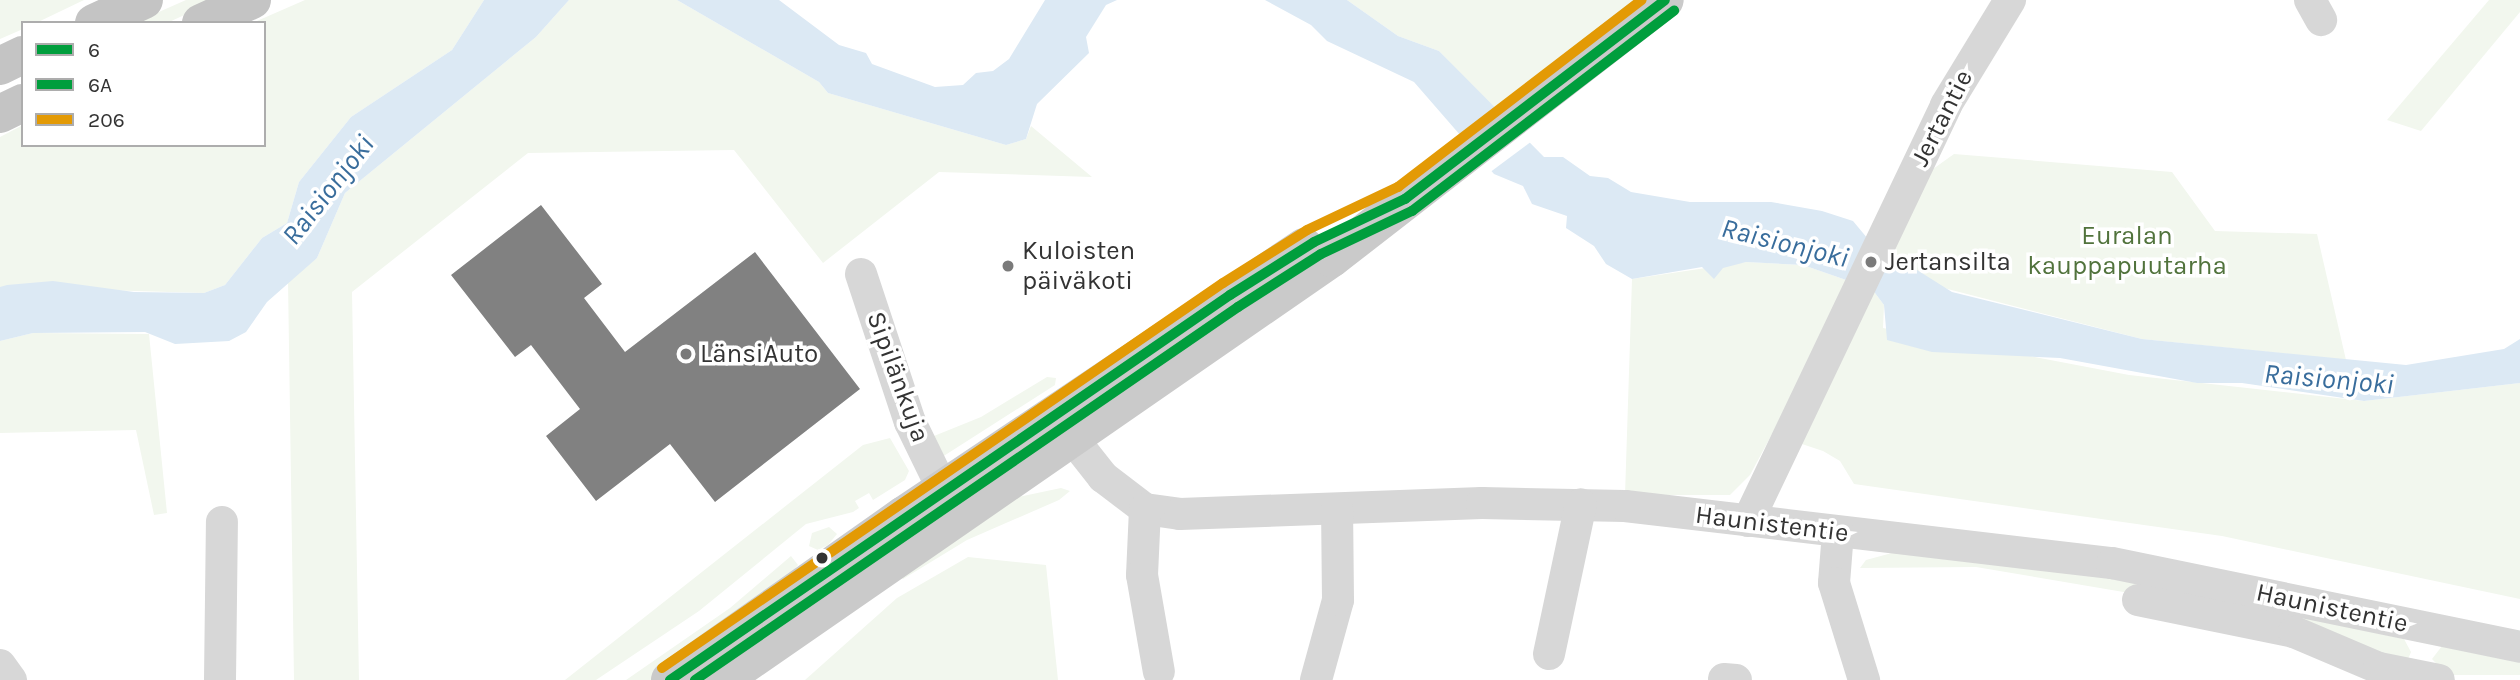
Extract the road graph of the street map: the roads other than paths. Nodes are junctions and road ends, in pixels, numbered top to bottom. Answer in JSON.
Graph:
{"nodes":[{"id":1,"x":144,"y":0,"type":"edge"},
{"id":2,"x":252,"y":0,"type":"edge"},
{"id":3,"x":1665,"y":0,"type":"edge"},
{"id":4,"x":1997,"y":3,"type":"edge"},
{"id":5,"x":98,"y":21,"type":"edge"},
{"id":6,"x":205,"y":21,"type":"edge"},
{"id":7,"x":21,"y":56,"type":"edge"},
{"id":8,"x":0,"y":65,"type":"edge"},
{"id":9,"x":21,"y":104,"type":"edge"},
{"id":10,"x":0,"y":114,"type":"edge"},
{"id":11,"x":861,"y":274,"type":"dead end"},
{"id":12,"x":1064,"y":428,"type":"junction"},
{"id":13,"x":1581,"y":503,"type":"junction"},
{"id":14,"x":950,"y":504,"type":"junction"},
{"id":15,"x":1145,"y":509,"type":"junction"},
{"id":16,"x":1337,"y":510,"type":"junction"},
{"id":17,"x":1748,"y":521,"type":"junction"},
{"id":18,"x":222,"y":522,"type":"dead end"},
{"id":19,"x":1838,"y":532,"type":"junction"},
{"id":20,"x":2138,"y":600,"type":"dead end"},
{"id":21,"x":2428,"y":628,"type":"junction"},
{"id":22,"x":2520,"y":647,"type":"edge"},
{"id":23,"x":1549,"y":654,"type":"dead end"},
{"id":24,"x":0,"y":665,"type":"edge"},
{"id":25,"x":1159,"y":672,"type":"dead end"},
{"id":26,"x":694,"y":677,"type":"edge"},
{"id":27,"x":2428,"y":678,"type":"edge"},
{"id":28,"x":11,"y":680,"type":"edge"},
{"id":29,"x":220,"y":680,"type":"edge"},
{"id":30,"x":1316,"y":680,"type":"edge"},
{"id":31,"x":1864,"y":680,"type":"edge"}],
"edges":[{"from":1,"to":5,"type":"highway"},
{"from":2,"to":6,"type":"highway"},
{"from":3,"to":12,"type":"main road"},
{"from":4,"to":17,"type":"street","name":"Jertantie"},
{"from":7,"to":8,"type":"highway"},
{"from":9,"to":10,"type":"highway"},
{"from":11,"to":14,"type":"street","name":"Sipilänkuja"},
{"from":12,"to":14,"type":"main road"},
{"from":12,"to":15,"type":"street","name":"Haunistentie"},
{"from":13,"to":16,"type":"street","name":"Haunistentie"},
{"from":13,"to":17,"type":"street","name":"Haunistentie"},
{"from":13,"to":23,"type":"street"},
{"from":14,"to":26,"type":"main road"},
{"from":15,"to":16,"type":"street","name":"Haunistentie"},
{"from":15,"to":25,"type":"street"},
{"from":16,"to":30,"type":"street"},
{"from":17,"to":19,"type":"street","name":"Haunistentie"},
{"from":18,"to":29,"type":"street"},
{"from":19,"to":21,"type":"street","name":"Haunistentie"},
{"from":19,"to":31,"type":"street"},
{"from":20,"to":27,"type":"street","name":"Haunistentie"},
{"from":21,"to":22,"type":"street","name":"Haunistentie"},
{"from":21,"to":27,"type":"street"},
{"from":24,"to":28,"type":"street"}]}
